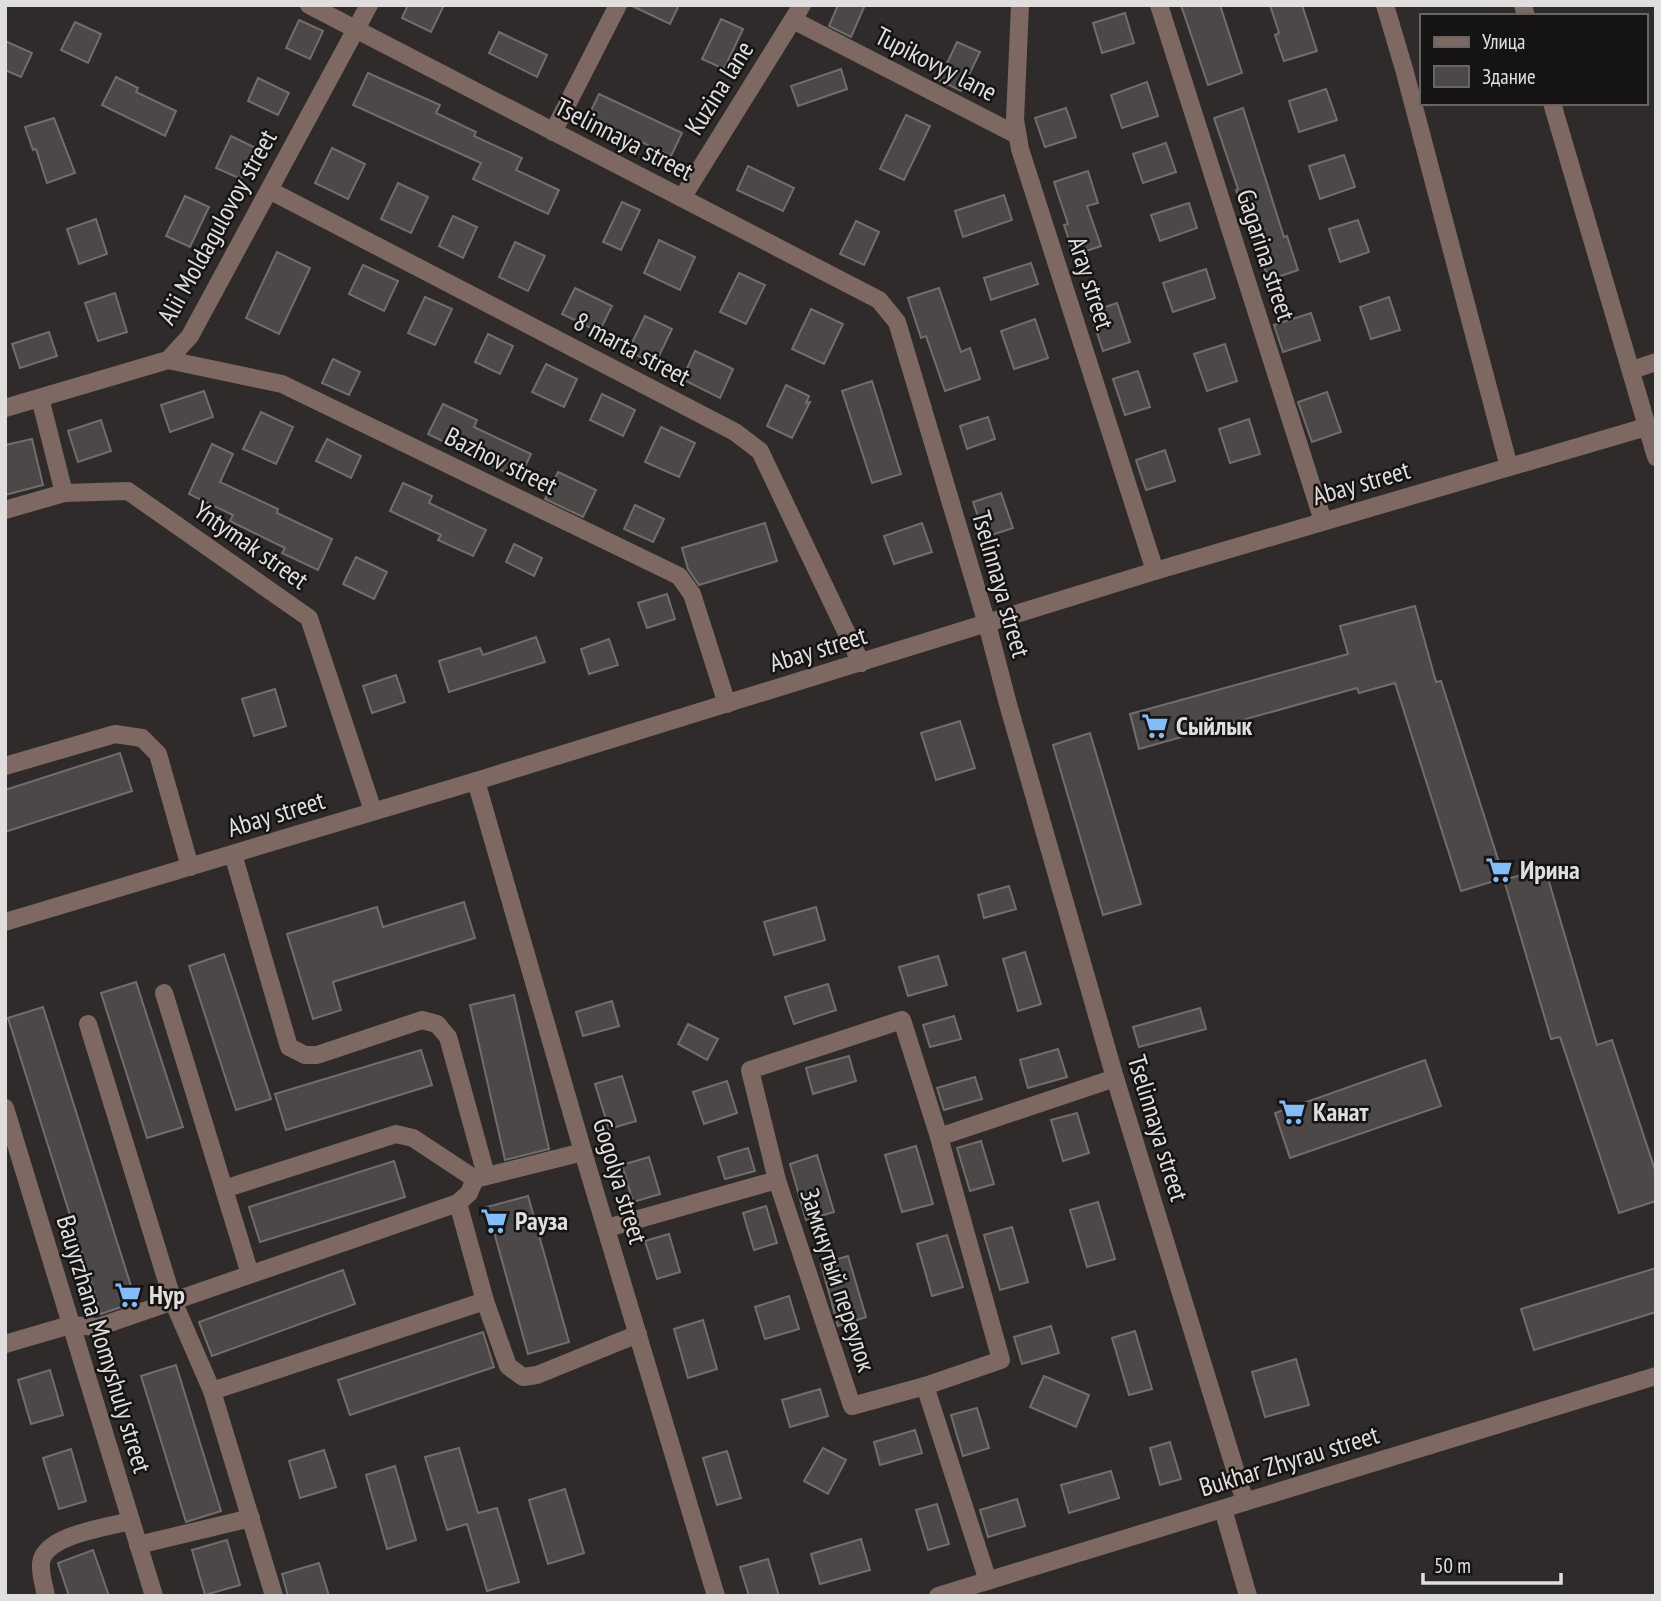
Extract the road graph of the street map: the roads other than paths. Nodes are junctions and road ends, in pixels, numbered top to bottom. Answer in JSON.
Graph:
{"nodes":[{"id":1,"x":309,"y":5,"type":"edge"},
{"id":2,"x":369,"y":5,"type":"edge"},
{"id":3,"x":618,"y":5,"type":"edge"},
{"id":4,"x":1020,"y":5,"type":"edge"},
{"id":5,"x":1159,"y":5,"type":"edge"},
{"id":6,"x":1385,"y":5,"type":"edge"},
{"id":7,"x":797,"y":13,"type":"edge"},
{"id":8,"x":356,"y":30,"type":"junction"},
{"id":9,"x":1553,"y":105,"type":"edge"},
{"id":10,"x":553,"y":132,"type":"junction"},
{"id":11,"x":1017,"y":135,"type":"junction"},
{"id":12,"x":269,"y":190,"type":"junction"},
{"id":13,"x":682,"y":198,"type":"junction"},
{"id":14,"x":168,"y":360,"type":"junction"},
{"id":15,"x":1656,"y":362,"type":"edge"},
{"id":16,"x":1632,"y":370,"type":"junction"},
{"id":17,"x":40,"y":398,"type":"junction"},
{"id":18,"x":5,"y":408,"type":"edge"},
{"id":19,"x":1646,"y":427,"type":"junction"},
{"id":20,"x":1656,"y":457,"type":"edge"},
{"id":21,"x":1509,"y":467,"type":"junction"},
{"id":22,"x":64,"y":493,"type":"junction"},
{"id":23,"x":5,"y":510,"type":"edge"},
{"id":24,"x":1323,"y":521,"type":"junction"},
{"id":25,"x":1155,"y":571,"type":"junction"},
{"id":26,"x":987,"y":624,"type":"junction"},
{"id":27,"x":861,"y":663,"type":"junction"},
{"id":28,"x":727,"y":704,"type":"junction"},
{"id":29,"x":5,"y":766,"type":"edge"},
{"id":30,"x":476,"y":781,"type":"junction"},
{"id":31,"x":373,"y":811,"type":"junction"},
{"id":32,"x":233,"y":854,"type":"junction"},
{"id":33,"x":190,"y":867,"type":"junction"},
{"id":34,"x":5,"y":922,"type":"edge"},
{"id":35,"x":163,"y":993,"type":"dead end"},
{"id":36,"x":89,"y":1024,"type":"dead end"},
{"id":37,"x":1115,"y":1078,"type":"junction"},
{"id":38,"x":5,"y":1108,"type":"edge"},
{"id":39,"x":939,"y":1138,"type":"junction"},
{"id":40,"x":583,"y":1152,"type":"junction"},
{"id":41,"x":481,"y":1177,"type":"junction"},
{"id":42,"x":777,"y":1180,"type":"junction"},
{"id":43,"x":224,"y":1189,"type":"junction"},
{"id":44,"x":458,"y":1203,"type":"junction"},
{"id":45,"x":607,"y":1228,"type":"junction"},
{"id":46,"x":250,"y":1274,"type":"junction"},
{"id":47,"x":173,"y":1301,"type":"junction"},
{"id":48,"x":485,"y":1301,"type":"junction"},
{"id":49,"x":70,"y":1325,"type":"junction"},
{"id":50,"x":638,"y":1334,"type":"junction"},
{"id":51,"x":5,"y":1344,"type":"edge"},
{"id":52,"x":1656,"y":1376,"type":"edge"},
{"id":53,"x":926,"y":1386,"type":"junction"},
{"id":54,"x":212,"y":1391,"type":"junction"},
{"id":55,"x":1245,"y":1502,"type":"junction"},
{"id":56,"x":1223,"y":1509,"type":"junction"},
{"id":57,"x":251,"y":1518,"type":"junction"},
{"id":58,"x":131,"y":1521,"type":"junction"},
{"id":59,"x":138,"y":1545,"type":"junction"},
{"id":60,"x":988,"y":1581,"type":"junction"},
{"id":61,"x":47,"y":1596,"type":"edge"},
{"id":62,"x":154,"y":1596,"type":"edge"},
{"id":63,"x":274,"y":1596,"type":"edge"},
{"id":64,"x":716,"y":1596,"type":"edge"},
{"id":65,"x":938,"y":1596,"type":"edge"},
{"id":66,"x":1248,"y":1596,"type":"edge"}],
"edges":[{"from":1,"to":8,"type":"street","name":"Tselinnaya street"},
{"from":2,"to":8,"type":"street","name":"Alii Moldagulovoy street"},
{"from":3,"to":10,"type":"street"},
{"from":4,"to":11,"type":"street","name":"Aray street"},
{"from":5,"to":24,"type":"street","name":"Gagarina street"},
{"from":6,"to":21,"type":"street"},
{"from":7,"to":11,"type":"street","name":"Tupikovyy lane"},
{"from":7,"to":13,"type":"street","name":"Kuzina lane"},
{"from":8,"to":10,"type":"street","name":"Tselinnaya street"},
{"from":8,"to":12,"type":"street","name":"Alii Moldagulovoy street"},
{"from":9,"to":16,"type":"street"},
{"from":10,"to":13,"type":"street","name":"Tselinnaya street"},
{"from":11,"to":25,"type":"street","name":"Aray street"},
{"from":12,"to":14,"type":"street","name":"Alii Moldagulovoy street"},
{"from":12,"to":27,"type":"street","name":"8 marta street"},
{"from":13,"to":26,"type":"street","name":"Tselinnaya street"},
{"from":14,"to":17,"type":"street","name":"Alii Moldagulovoy street"},
{"from":14,"to":28,"type":"street","name":"Bazhov street"},
{"from":15,"to":16,"type":"street"},
{"from":16,"to":19,"type":"street"},
{"from":17,"to":18,"type":"street","name":"Alii Moldagulovoy street"},
{"from":17,"to":22,"type":"street"},
{"from":19,"to":20,"type":"street"},
{"from":19,"to":21,"type":"street","name":"Abay street"},
{"from":21,"to":24,"type":"street","name":"Abay street"},
{"from":22,"to":23,"type":"street","name":"Yntymak street"},
{"from":22,"to":31,"type":"street","name":"Yntymak street"},
{"from":24,"to":25,"type":"street","name":"Abay street"},
{"from":25,"to":26,"type":"street","name":"Abay street"},
{"from":26,"to":27,"type":"street","name":"Abay street"},
{"from":26,"to":37,"type":"street","name":"Tselinnaya street"},
{"from":27,"to":28,"type":"street","name":"Abay street"},
{"from":28,"to":30,"type":"street","name":"Abay street"},
{"from":29,"to":33,"type":"street"},
{"from":30,"to":31,"type":"street","name":"Abay street"},
{"from":30,"to":40,"type":"street","name":"Gogolya street"},
{"from":31,"to":32,"type":"street","name":"Abay street"},
{"from":32,"to":33,"type":"street","name":"Abay street"},
{"from":32,"to":41,"type":"street"},
{"from":33,"to":34,"type":"street","name":"Abay street"},
{"from":35,"to":43,"type":"street"},
{"from":36,"to":47,"type":"street"},
{"from":37,"to":39,"type":"street"},
{"from":37,"to":55,"type":"street","name":"Tselinnaya street"},
{"from":38,"to":49,"type":"street","name":"Bauyrzhana Momyshuly street"},
{"from":39,"to":42,"type":"street","name":"Замкнутый переулок"},
{"from":39,"to":53,"type":"street","name":"Замкнутый переулок"},
{"from":40,"to":41,"type":"street"},
{"from":40,"to":45,"type":"street","name":"Gogolya street"},
{"from":41,"to":43,"type":"street"},
{"from":41,"to":44,"type":"street"},
{"from":42,"to":45,"type":"street","name":"Замкнутый переулок"},
{"from":42,"to":53,"type":"street","name":"Замкнутый переулок"},
{"from":43,"to":46,"type":"street"},
{"from":44,"to":46,"type":"street"},
{"from":44,"to":48,"type":"street"},
{"from":45,"to":50,"type":"street","name":"Gogolya street"},
{"from":46,"to":47,"type":"street"},
{"from":47,"to":49,"type":"street"},
{"from":47,"to":54,"type":"street"},
{"from":48,"to":50,"type":"street"},
{"from":48,"to":54,"type":"street"},
{"from":49,"to":51,"type":"street"},
{"from":49,"to":58,"type":"street","name":"Bauyrzhana Momyshuly street"},
{"from":50,"to":64,"type":"street","name":"Gogolya street"},
{"from":52,"to":55,"type":"street","name":"Bukhar Zhyrau street"},
{"from":53,"to":60,"type":"street"},
{"from":54,"to":57,"type":"street"},
{"from":55,"to":56,"type":"street","name":"Bukhar Zhyrau street"},
{"from":56,"to":60,"type":"street","name":"Bukhar Zhyrau street"},
{"from":56,"to":66,"type":"street"},
{"from":57,"to":59,"type":"street"},
{"from":57,"to":63,"type":"street"},
{"from":58,"to":59,"type":"street","name":"Bauyrzhana Momyshuly street"},
{"from":58,"to":61,"type":"street"},
{"from":59,"to":62,"type":"street","name":"Bauyrzhana Momyshuly street"},
{"from":60,"to":65,"type":"street","name":"Bukhar Zhyrau street"}]}
